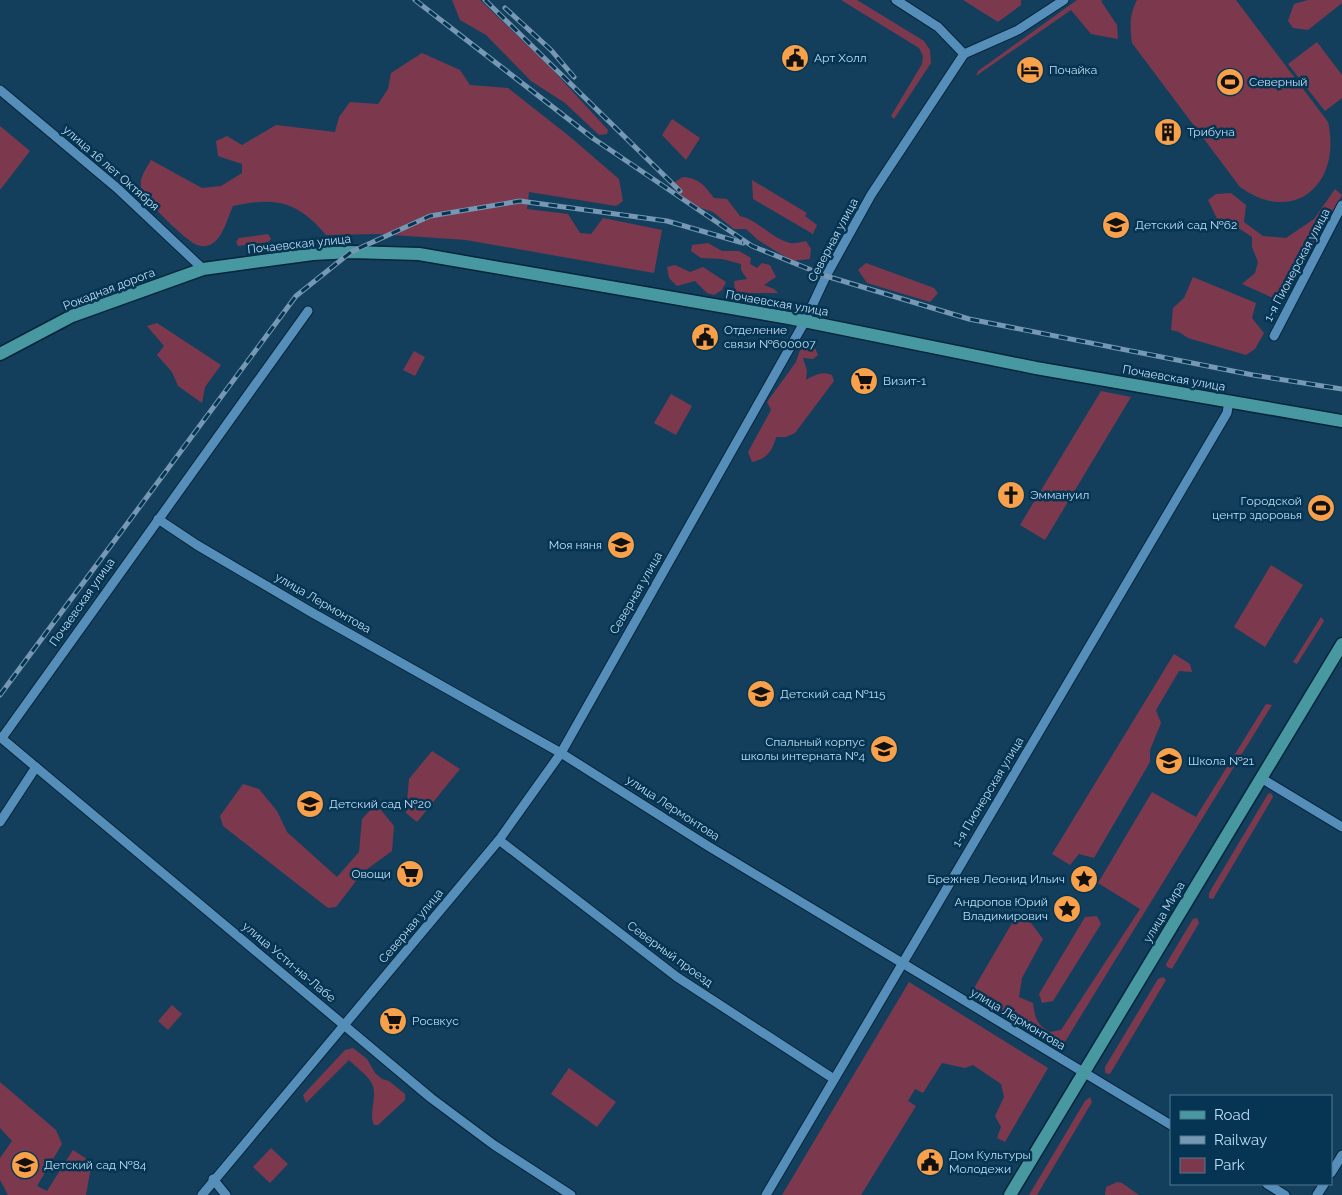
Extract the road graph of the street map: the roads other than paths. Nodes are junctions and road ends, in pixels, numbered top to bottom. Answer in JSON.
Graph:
{"nodes":[{"id":1,"x":896,"y":0,"type":"edge"},
{"id":2,"x":1064,"y":0,"type":"edge"},
{"id":3,"x":964,"y":54,"type":"junction"},
{"id":4,"x":0,"y":90,"type":"edge"},
{"id":5,"x":1342,"y":205,"type":"edge"},
{"id":6,"x":203,"y":269,"type":"junction"},
{"id":7,"x":308,"y":311,"type":"dead end"},
{"id":8,"x":805,"y":321,"type":"junction"},
{"id":9,"x":1274,"y":336,"type":"dead end"},
{"id":10,"x":0,"y":354,"type":"edge"},
{"id":11,"x":1229,"y":401,"type":"junction"},
{"id":12,"x":1342,"y":421,"type":"edge"},
{"id":13,"x":158,"y":519,"type":"junction"},
{"id":14,"x":1342,"y":644,"type":"edge"},
{"id":15,"x":1,"y":737,"type":"edge"},
{"id":16,"x":561,"y":752,"type":"junction"},
{"id":17,"x":36,"y":767,"type":"junction"},
{"id":18,"x":1261,"y":778,"type":"junction"},
{"id":19,"x":0,"y":822,"type":"edge"},
{"id":20,"x":1342,"y":827,"type":"edge"},
{"id":21,"x":499,"y":840,"type":"junction"},
{"id":22,"x":901,"y":964,"type":"junction"},
{"id":23,"x":345,"y":1025,"type":"junction"},
{"id":24,"x":1084,"y":1072,"type":"junction"},
{"id":25,"x":834,"y":1079,"type":"junction"},
{"id":26,"x":1170,"y":1124,"type":"edge"},
{"id":27,"x":1342,"y":1155,"type":"edge"},
{"id":28,"x":1332,"y":1171,"type":"edge"},
{"id":29,"x":213,"y":1179,"type":"junction"},
{"id":30,"x":1269,"y":1185,"type":"edge"},
{"id":31,"x":202,"y":1195,"type":"edge"},
{"id":32,"x":226,"y":1195,"type":"edge"},
{"id":33,"x":571,"y":1195,"type":"edge"},
{"id":34,"x":766,"y":1195,"type":"edge"},
{"id":35,"x":1010,"y":1195,"type":"edge"},
{"id":36,"x":1285,"y":1195,"type":"edge"}],
"edges":[{"from":1,"to":3,"type":"street"},
{"from":2,"to":3,"type":"street"},
{"from":3,"to":8,"type":"street","name":"Северная улица"},
{"from":4,"to":6,"type":"street","name":"улица 16 лет Октября"},
{"from":5,"to":9,"type":"street","name":"1-я Пионерская улица"},
{"from":6,"to":8,"type":"main road","name":"Почаевская улица"},
{"from":6,"to":10,"type":"main road","name":"Рокадная дорога"},
{"from":7,"to":13,"type":"street","name":"Почаевская улица"},
{"from":8,"to":11,"type":"main road","name":"Почаевская улица"},
{"from":8,"to":16,"type":"street","name":"Северная улица"},
{"from":11,"to":12,"type":"main road","name":"Почаевская улица"},
{"from":11,"to":22,"type":"street","name":"1-я Пионерская улица"},
{"from":13,"to":15,"type":"street","name":"Почаевская улица"},
{"from":13,"to":16,"type":"street","name":"улица Лермонтова"},
{"from":14,"to":18,"type":"main road","name":"улица Мира"},
{"from":15,"to":17,"type":"street","name":"улица Усти-на-Лабе"},
{"from":16,"to":21,"type":"street","name":"Северная улица"},
{"from":16,"to":22,"type":"street","name":"улица Лермонтова"},
{"from":17,"to":19,"type":"street"},
{"from":17,"to":23,"type":"street","name":"улица Усти-на-Лабе"},
{"from":18,"to":20,"type":"street"},
{"from":18,"to":24,"type":"main road","name":"улица Мира"},
{"from":21,"to":23,"type":"street","name":"Северная улица"},
{"from":21,"to":25,"type":"street","name":"Северный проезд"},
{"from":22,"to":24,"type":"street","name":"улица Лермонтова"},
{"from":22,"to":25,"type":"street","name":"1-я Пионерская улица"},
{"from":23,"to":29,"type":"street","name":"Северная улица"},
{"from":23,"to":33,"type":"street","name":"улица Усти-на-Лабе"},
{"from":24,"to":26,"type":"street","name":"улица Лермонтова"},
{"from":24,"to":35,"type":"main road","name":"улица Мира"},
{"from":25,"to":34,"type":"street","name":"1-я Пионерская улица"},
{"from":27,"to":28,"type":"street"},
{"from":29,"to":31,"type":"street","name":"Северная улица"},
{"from":29,"to":32,"type":"street"},
{"from":30,"to":36,"type":"street"}]}
